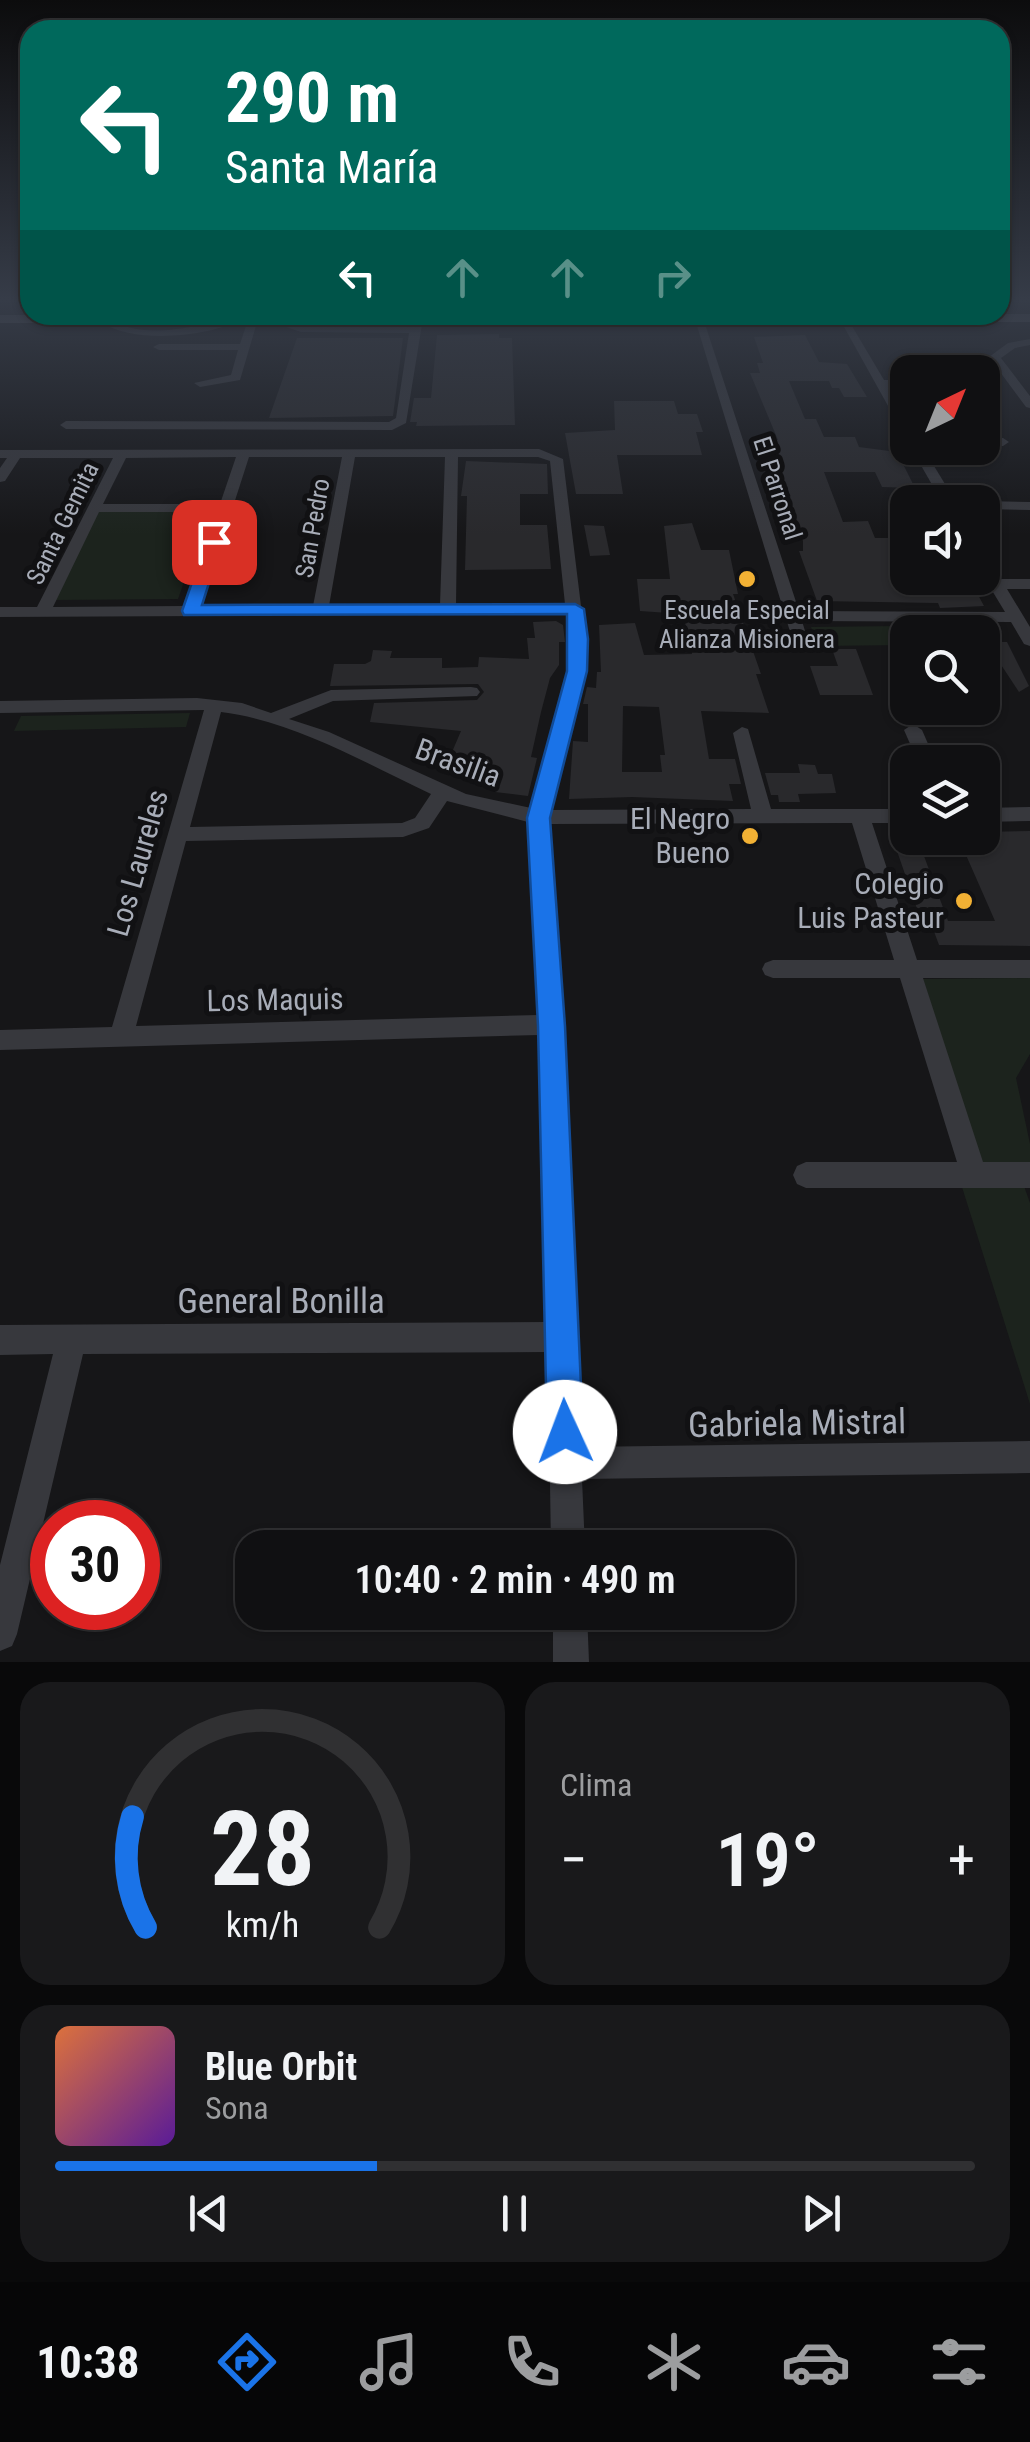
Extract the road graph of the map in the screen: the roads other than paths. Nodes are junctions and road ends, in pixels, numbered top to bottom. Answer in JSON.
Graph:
{"nodes":[{"id":1,"x":225,"y":380,"type":"edge"},
{"id":2,"x":408,"y":380,"type":"edge"},
{"id":3,"x":717,"y":380,"type":"edge"},
{"id":4,"x":877,"y":380,"type":"edge"},
{"id":5,"x":1012,"y":380,"type":"edge"},
{"id":6,"x":200,"y":383,"type":"dead end"},
{"id":7,"x":880,"y":384,"type":"junction"},
{"id":8,"x":890,"y":384,"type":"edge"},
{"id":9,"x":890,"y":401,"type":"edge"},
{"id":10,"x":1030,"y":404,"type":"edge"},
{"id":11,"x":66,"y":425,"type":"dead end"},
{"id":12,"x":349,"y":453,"type":"junction"},
{"id":13,"x":452,"y":453,"type":"junction"},
{"id":14,"x":0,"y":454,"type":"edge"},
{"id":15,"x":16,"y":454,"type":"junction"},
{"id":16,"x":122,"y":454,"type":"junction"},
{"id":17,"x":244,"y":454,"type":"junction"},
{"id":18,"x":0,"y":478,"type":"edge"},
{"id":19,"x":1000,"y":506,"type":"edge"},
{"id":20,"x":1030,"y":506,"type":"edge"},
{"id":21,"x":94,"y":508,"type":"junction"},
{"id":22,"x":226,"y":508,"type":"junction"},
{"id":23,"x":1000,"y":584,"type":"edge"},
{"id":24,"x":1030,"y":584,"type":"edge"},
{"id":25,"x":1000,"y":591,"type":"edge"},
{"id":26,"x":575,"y":609,"type":"junction"},
{"id":27,"x":320,"y":610,"type":"junction"},
{"id":28,"x":448,"y":610,"type":"junction"},
{"id":29,"x":43,"y":611,"type":"junction"},
{"id":30,"x":191,"y":611,"type":"junction"},
{"id":31,"x":0,"y":612,"type":"edge"},
{"id":32,"x":792,"y":616,"type":"junction"},
{"id":33,"x":1016,"y":617,"type":"junction"},
{"id":34,"x":1030,"y":641,"type":"edge"},
{"id":35,"x":801,"y":644,"type":"dead end"},
{"id":36,"x":472,"y":692,"type":"dead end"},
{"id":37,"x":214,"y":705,"type":"junction"},
{"id":38,"x":5,"y":707,"type":"edge"},
{"id":39,"x":274,"y":718,"type":"junction"},
{"id":40,"x":0,"y":728,"type":"edge"},
{"id":41,"x":913,"y":730,"type":"dead end"},
{"id":42,"x":742,"y":733,"type":"dead end"},
{"id":43,"x":920,"y":745,"type":"edge"},
{"id":44,"x":442,"y":794,"type":"junction"},
{"id":45,"x":1030,"y":814,"type":"edge"},
{"id":46,"x":1000,"y":815,"type":"edge"},
{"id":47,"x":860,"y":816,"type":"junction"},
{"id":48,"x":890,"y":816,"type":"edge"},
{"id":49,"x":762,"y":817,"type":"junction"},
{"id":50,"x":538,"y":818,"type":"junction"},
{"id":51,"x":178,"y":834,"type":"junction"},
{"id":52,"x":773,"y":969,"type":"dead end"},
{"id":53,"x":908,"y":969,"type":"junction"},
{"id":54,"x":1030,"y":970,"type":"edge"},
{"id":55,"x":552,"y":1026,"type":"junction"},
{"id":56,"x":121,"y":1036,"type":"junction"},
{"id":57,"x":0,"y":1040,"type":"edge"},
{"id":58,"x":974,"y":1175,"type":"junction"},
{"id":59,"x":806,"y":1176,"type":"dead end"},
{"id":60,"x":1030,"y":1176,"type":"edge"},
{"id":61,"x":562,"y":1337,"type":"junction"},
{"id":62,"x":72,"y":1339,"type":"junction"},
{"id":63,"x":0,"y":1340,"type":"edge"},
{"id":64,"x":1030,"y":1457,"type":"edge"},
{"id":65,"x":566,"y":1464,"type":"junction"},
{"id":66,"x":568,"y":1530,"type":"edge"},
{"id":67,"x":570,"y":1630,"type":"edge"},
{"id":68,"x":0,"y":1634,"type":"edge"},
{"id":69,"x":571,"y":1662,"type":"edge"}],
"edges":[{"from":1,"to":6,"type":"street"},
{"from":2,"to":11,"type":"street"},
{"from":3,"to":32,"type":"street","name":"El Parronal"},
{"from":4,"to":7,"type":"street"},
{"from":5,"to":10,"type":"street"},
{"from":7,"to":8,"type":"street"},
{"from":7,"to":9,"type":"street"},
{"from":12,"to":13,"type":"street"},
{"from":12,"to":17,"type":"street"},
{"from":12,"to":27,"type":"street","name":"San Pedro"},
{"from":13,"to":26,"type":"street"},
{"from":13,"to":28,"type":"street"},
{"from":14,"to":15,"type":"street"},
{"from":15,"to":16,"type":"street"},
{"from":15,"to":18,"type":"street"},
{"from":16,"to":17,"type":"street"},
{"from":16,"to":21,"type":"street","name":"Santa Gemita"},
{"from":17,"to":22,"type":"street"},
{"from":19,"to":20,"type":"street"},
{"from":21,"to":22,"type":"street"},
{"from":21,"to":29,"type":"street","name":"Santa Gemita"},
{"from":22,"to":30,"type":"street"},
{"from":23,"to":24,"type":"street"},
{"from":25,"to":33,"type":"street"},
{"from":26,"to":28,"type":"street"},
{"from":26,"to":50,"type":"street"},
{"from":27,"to":28,"type":"street"},
{"from":27,"to":30,"type":"street"},
{"from":29,"to":30,"type":"street"},
{"from":29,"to":31,"type":"street"},
{"from":32,"to":33,"type":"street"},
{"from":32,"to":35,"type":"street","name":"El Parronal"},
{"from":33,"to":34,"type":"street"},
{"from":36,"to":39,"type":"street"},
{"from":37,"to":38,"type":"street","name":"Brasilia"},
{"from":37,"to":39,"type":"street","name":"Brasilia"},
{"from":37,"to":51,"type":"street","name":"Los Laureles"},
{"from":38,"to":40,"type":"street"},
{"from":39,"to":44,"type":"street","name":"Brasilia"},
{"from":41,"to":43,"type":"street"},
{"from":42,"to":49,"type":"street"},
{"from":44,"to":50,"type":"street","name":"Brasilia"},
{"from":44,"to":51,"type":"street"},
{"from":45,"to":46,"type":"street"},
{"from":47,"to":48,"type":"street","name":"Brasilia"},
{"from":47,"to":49,"type":"street","name":"Brasilia"},
{"from":47,"to":53,"type":"street"},
{"from":49,"to":50,"type":"street","name":"Brasilia"},
{"from":50,"to":55,"type":"street"},
{"from":51,"to":56,"type":"street","name":"Los Laureles"},
{"from":52,"to":53,"type":"street"},
{"from":53,"to":54,"type":"street"},
{"from":53,"to":58,"type":"street"},
{"from":55,"to":56,"type":"street","name":"Los Maquis"},
{"from":55,"to":61,"type":"street"},
{"from":56,"to":57,"type":"street","name":"Los Maquis"},
{"from":58,"to":59,"type":"street"},
{"from":58,"to":60,"type":"street"},
{"from":61,"to":62,"type":"street","name":"General Bonilla"},
{"from":61,"to":65,"type":"street"},
{"from":62,"to":63,"type":"street","name":"General Bonilla"},
{"from":62,"to":68,"type":"street"},
{"from":64,"to":65,"type":"street","name":"Gabriela Mistral"},
{"from":65,"to":66,"type":"street"},
{"from":67,"to":69,"type":"street"}]}
